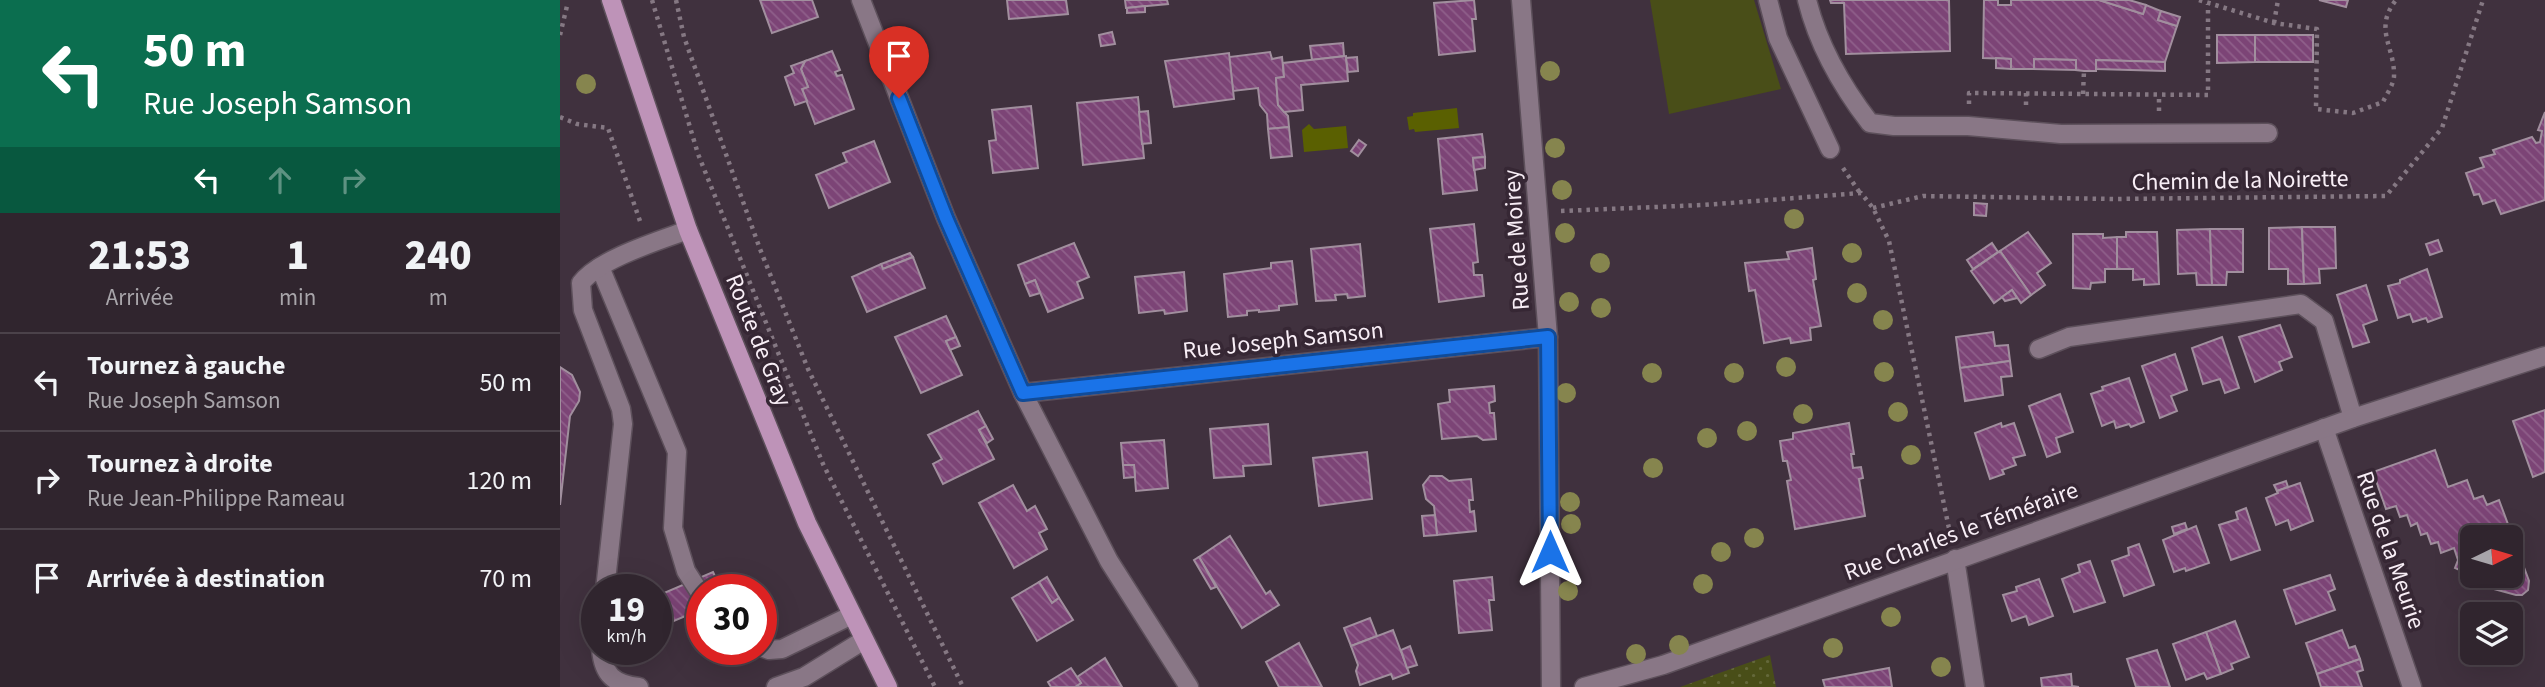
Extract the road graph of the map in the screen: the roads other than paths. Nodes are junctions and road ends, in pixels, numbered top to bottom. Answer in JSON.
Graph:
{"nodes":[{"id":1,"x":611,"y":0,"type":"edge"},
{"id":2,"x":861,"y":0,"type":"edge"},
{"id":3,"x":1521,"y":0,"type":"edge"},
{"id":4,"x":1768,"y":0,"type":"edge"},
{"id":5,"x":1807,"y":0,"type":"edge"},
{"id":6,"x":2268,"y":133,"type":"dead end"},
{"id":7,"x":1830,"y":149,"type":"road end"},
{"id":8,"x":688,"y":230,"type":"junction"},
{"id":9,"x":600,"y":267,"type":"junction"},
{"id":10,"x":1548,"y":337,"type":"junction"},
{"id":11,"x":2039,"y":349,"type":"dead end"},
{"id":12,"x":2545,"y":356,"type":"edge"},
{"id":13,"x":1023,"y":393,"type":"junction"},
{"id":14,"x":2353,"y":418,"type":"junction"},
{"id":15,"x":2324,"y":428,"type":"junction"},
{"id":16,"x":1955,"y":558,"type":"junction"},
{"id":17,"x":607,"y":574,"type":"edge"},
{"id":18,"x":688,"y":574,"type":"edge"},
{"id":19,"x":852,"y":615,"type":"junction"},
{"id":20,"x":864,"y":640,"type":"junction"},
{"id":21,"x":777,"y":649,"type":"edge"},
{"id":22,"x":605,"y":665,"type":"edge"},
{"id":23,"x":639,"y":687,"type":"edge"},
{"id":24,"x":776,"y":687,"type":"edge"},
{"id":25,"x":888,"y":687,"type":"edge"},
{"id":26,"x":1189,"y":687,"type":"edge"},
{"id":27,"x":1551,"y":687,"type":"edge"},
{"id":28,"x":1584,"y":687,"type":"edge"},
{"id":29,"x":1975,"y":687,"type":"edge"},
{"id":30,"x":2412,"y":687,"type":"edge"}],
"edges":[{"from":1,"to":8,"type":"main road","name":"Route de Gray"},
{"from":2,"to":13,"type":"street"},
{"from":3,"to":10,"type":"street","name":"Rue de Moirey"},
{"from":4,"to":7,"type":"street"},
{"from":5,"to":6,"type":"street"},
{"from":8,"to":9,"type":"street"},
{"from":8,"to":19,"type":"main road","name":"Route de Gray"},
{"from":9,"to":17,"type":"street"},
{"from":9,"to":18,"type":"street"},
{"from":10,"to":13,"type":"street","name":"Rue Joseph Samson"},
{"from":10,"to":27,"type":"street","name":"Rue de Moirey"},
{"from":11,"to":14,"type":"street"},
{"from":12,"to":14,"type":"street","name":"Rue Charles le Téméraire"},
{"from":13,"to":26,"type":"street"},
{"from":14,"to":15,"type":"street","name":"Rue Charles le Téméraire"},
{"from":15,"to":16,"type":"street","name":"Rue Charles le Téméraire"},
{"from":15,"to":30,"type":"street","name":"Rue de la Meurie"},
{"from":16,"to":28,"type":"street","name":"Rue Charles le Téméraire"},
{"from":16,"to":29,"type":"street"},
{"from":19,"to":20,"type":"main road","name":"Route de Gray"},
{"from":19,"to":21,"type":"street"},
{"from":20,"to":24,"type":"street"},
{"from":20,"to":25,"type":"main road","name":"Route de Gray"},
{"from":22,"to":23,"type":"street"}]}
